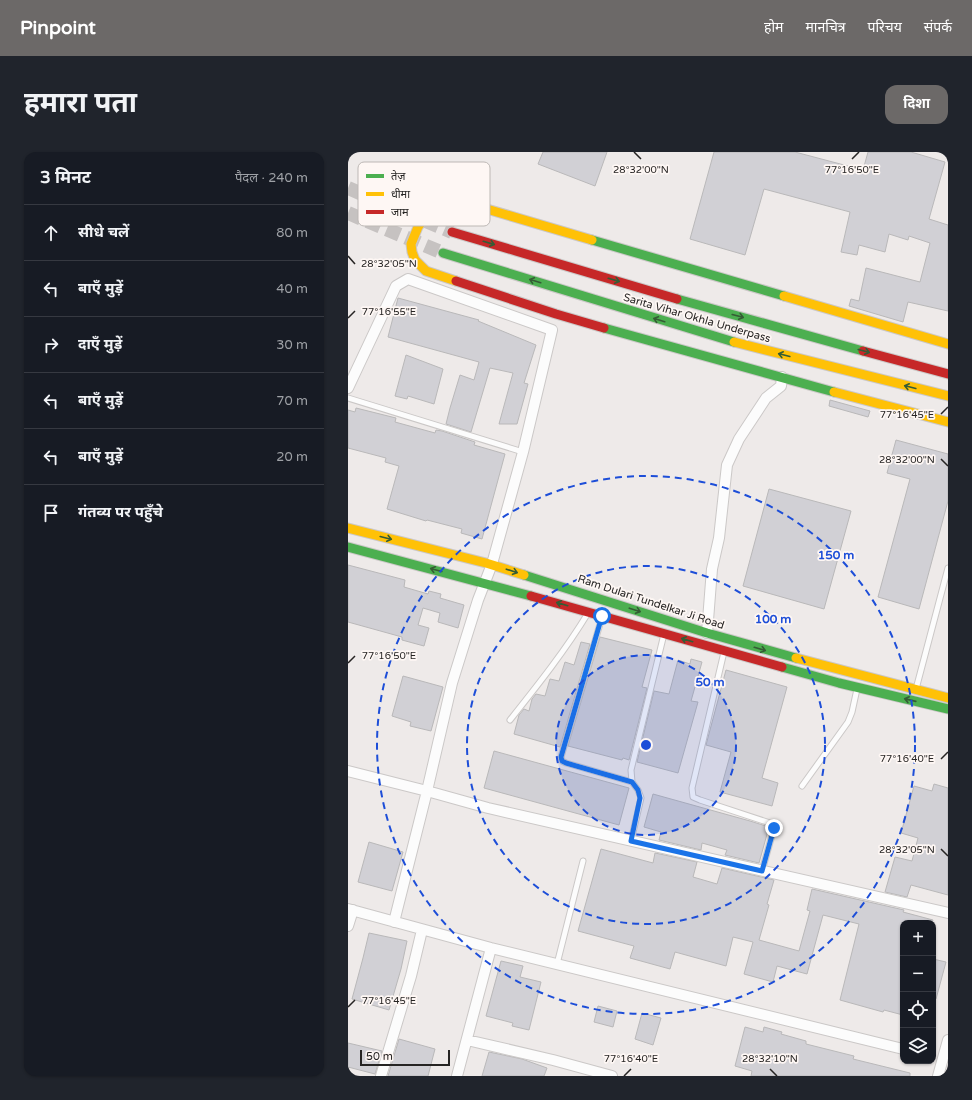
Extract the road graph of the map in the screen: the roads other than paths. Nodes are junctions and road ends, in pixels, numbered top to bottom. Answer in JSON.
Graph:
{"nodes":[{"id":1,"x":490,"y":210,"type":"edge"},
{"id":2,"x":418,"y":226,"type":"edge"},
{"id":3,"x":452,"y":232,"type":"tunnel mouth"},
{"id":4,"x":443,"y":253,"type":"tunnel mouth"},
{"id":5,"x":496,"y":294,"type":"junction"},
{"id":6,"x":491,"y":308,"type":"junction"},
{"id":7,"x":948,"y":344,"type":"edge"},
{"id":8,"x":948,"y":374,"type":"edge"},
{"id":9,"x":782,"y":377,"type":"junction"},
{"id":10,"x":348,"y":388,"type":"edge"},
{"id":11,"x":948,"y":396,"type":"edge"},
{"id":12,"x":348,"y":398,"type":"edge"},
{"id":13,"x":948,"y":422,"type":"edge"},
{"id":14,"x":523,"y":452,"type":"junction"},
{"id":15,"x":348,"y":528,"type":"edge"},
{"id":16,"x":348,"y":547,"type":"edge"},
{"id":17,"x":492,"y":564,"type":"junction"},
{"id":18,"x":948,"y":568,"type":"edge"},
{"id":19,"x":485,"y":583,"type":"junction"},
{"id":20,"x":589,"y":612,"type":"junction"},
{"id":21,"x":602,"y":616,"type":"junction"},
{"id":22,"x":665,"y":633,"type":"junction"},
{"id":23,"x":707,"y":633,"type":"junction"},
{"id":24,"x":727,"y":639,"type":"junction"},
{"id":25,"x":724,"y":650,"type":"junction"},
{"id":26,"x":858,"y":688,"type":"junction"},
{"id":27,"x":916,"y":690,"type":"junction"},
{"id":28,"x":948,"y":698,"type":"edge"},
{"id":29,"x":948,"y":709,"type":"edge"},
{"id":30,"x":510,"y":720,"type":"dead end"},
{"id":31,"x":348,"y":771,"type":"edge"},
{"id":32,"x":632,"y":782,"type":"junction"},
{"id":33,"x":802,"y":786,"type":"dead end"},
{"id":34,"x":427,"y":791,"type":"junction"},
{"id":35,"x":631,"y":841,"type":"junction"},
{"id":36,"x":583,"y":861,"type":"dead end"},
{"id":37,"x":762,"y":871,"type":"junction"},
{"id":38,"x":350,"y":910,"type":"edge"},
{"id":39,"x":948,"y":913,"type":"edge"},
{"id":40,"x":394,"y":922,"type":"junction"},
{"id":41,"x":348,"y":926,"type":"edge"},
{"id":42,"x":422,"y":930,"type":"junction"},
{"id":43,"x":491,"y":948,"type":"junction"},
{"id":44,"x":557,"y":964,"type":"junction"},
{"id":45,"x":467,"y":1040,"type":"junction"},
{"id":46,"x":948,"y":1040,"type":"edge"},
{"id":47,"x":900,"y":1048,"type":"edge"},
{"id":48,"x":938,"y":1057,"type":"edge"},
{"id":49,"x":381,"y":1076,"type":"edge"},
{"id":50,"x":457,"y":1076,"type":"edge"},
{"id":51,"x":612,"y":1076,"type":"edge"},
{"id":52,"x":938,"y":1076,"type":"edge"}],
"edges":[{"from":1,"to":7,"type":"street"},
{"from":2,"to":5,"type":"street"},
{"from":3,"to":8,"type":"street","name":"Sarita Vihar Okhla Underpass","one_way":true},
{"from":11,"to":4,"type":"street","name":"Sarita Vihar Okhla Underpass","one_way":true},
{"from":5,"to":6,"type":"street"},
{"from":5,"to":9,"type":"street"},
{"from":6,"to":10,"type":"street"},
{"from":6,"to":14,"type":"street"},
{"from":9,"to":13,"type":"street"},
{"from":9,"to":23,"type":"street"},
{"from":12,"to":14,"type":"lane"},
{"from":14,"to":17,"type":"street"},
{"from":15,"to":17,"type":"street","name":"Ram Dulari Tundelkar Ji Road","one_way":true},
{"from":19,"to":16,"type":"street","one_way":true},
{"from":17,"to":19,"type":"street"},
{"from":17,"to":23,"type":"street","name":"Ram Dulari Tundelkar Ji Road","one_way":true},
{"from":18,"to":27,"type":"lane"},
{"from":20,"to":19,"type":"street","one_way":true},
{"from":19,"to":34,"type":"street"},
{"from":20,"to":21,"type":"street"},
{"from":20,"to":30,"type":"lane"},
{"from":21,"to":22,"type":"street"},
{"from":21,"to":32,"type":"lane"},
{"from":25,"to":22,"type":"street","one_way":true},
{"from":22,"to":32,"type":"lane"},
{"from":23,"to":24,"type":"street","name":"Ram Dulari Tundelkar Ji Road"},
{"from":24,"to":25,"type":"lane"},
{"from":24,"to":27,"type":"street","name":"Ram Dulari Tundelkar Ji Road","one_way":true},
{"from":25,"to":26,"type":"street"},
{"from":25,"to":37,"type":"lane"},
{"from":29,"to":26,"type":"street","one_way":true},
{"from":26,"to":33,"type":"lane"},
{"from":27,"to":28,"type":"street","name":"Ram Dulari Tundelkar Ji Road"},
{"from":31,"to":34,"type":"street"},
{"from":32,"to":35,"type":"lane"},
{"from":34,"to":35,"type":"street"},
{"from":34,"to":40,"type":"street"},
{"from":35,"to":37,"type":"street"},
{"from":36,"to":44,"type":"lane"},
{"from":37,"to":39,"type":"street"},
{"from":38,"to":40,"type":"street"},
{"from":38,"to":41,"type":"street"},
{"from":40,"to":42,"type":"street"},
{"from":42,"to":43,"type":"street"},
{"from":42,"to":49,"type":"street"},
{"from":43,"to":44,"type":"street"},
{"from":43,"to":45,"type":"street"},
{"from":44,"to":47,"type":"street"},
{"from":45,"to":50,"type":"street"},
{"from":45,"to":51,"type":"street"},
{"from":46,"to":48,"type":"street"},
{"from":48,"to":52,"type":"street"}]}
